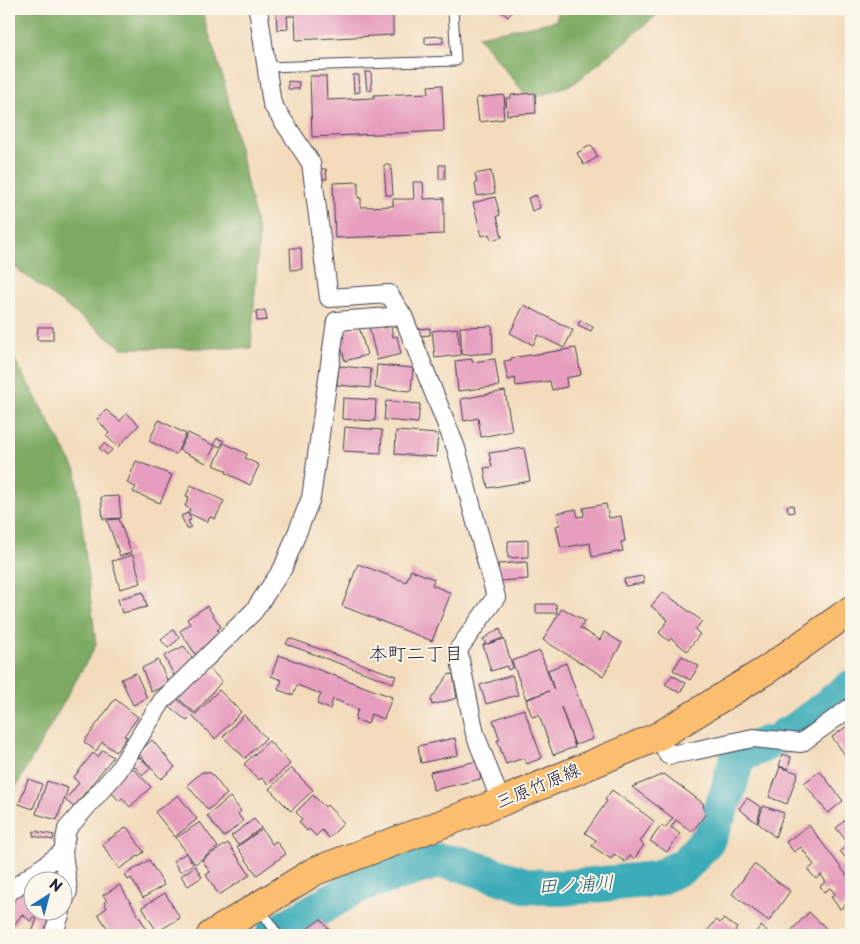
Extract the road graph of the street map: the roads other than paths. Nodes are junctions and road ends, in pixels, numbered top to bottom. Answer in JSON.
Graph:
{"nodes":[{"id":1,"x":258,"y":9,"type":"edge"},
{"id":2,"x":453,"y":9,"type":"edge"},
{"id":3,"x":267,"y":67,"type":"junction"},
{"id":4,"x":403,"y":316,"type":"junction"},
{"id":5,"x":851,"y":610,"type":"edge"},
{"id":6,"x":851,"y":707,"type":"edge"},
{"id":7,"x":658,"y":736,"type":"junction"},
{"id":8,"x":501,"y":802,"type":"junction"},
{"id":9,"x":63,"y":852,"type":"junction"},
{"id":10,"x":66,"y":872,"type":"edge"},
{"id":11,"x":9,"y":892,"type":"edge"},
{"id":12,"x":264,"y":916,"type":"junction"},
{"id":13,"x":58,"y":922,"type":"edge"},
{"id":14,"x":53,"y":935,"type":"edge"},
{"id":15,"x":211,"y":935,"type":"edge"},
{"id":16,"x":278,"y":935,"type":"edge"}],
"edges":[{"from":1,"to":3,"type":"street"},
{"from":2,"to":3,"type":"lane"},
{"from":3,"to":4,"type":"street"},
{"from":4,"to":8,"type":"street"},
{"from":4,"to":9,"type":"street"},
{"from":5,"to":7,"type":"main road","name":"三原竹原線"},
{"from":6,"to":7,"type":"street"},
{"from":7,"to":8,"type":"main road","name":"三原竹原線"},
{"from":8,"to":12,"type":"main road","name":"三原竹原線"},
{"from":9,"to":10,"type":"street"},
{"from":9,"to":11,"type":"street"},
{"from":12,"to":15,"type":"main road","name":"三原竹原線"},
{"from":12,"to":16,"type":"lane"},
{"from":13,"to":14,"type":"street"}]}
